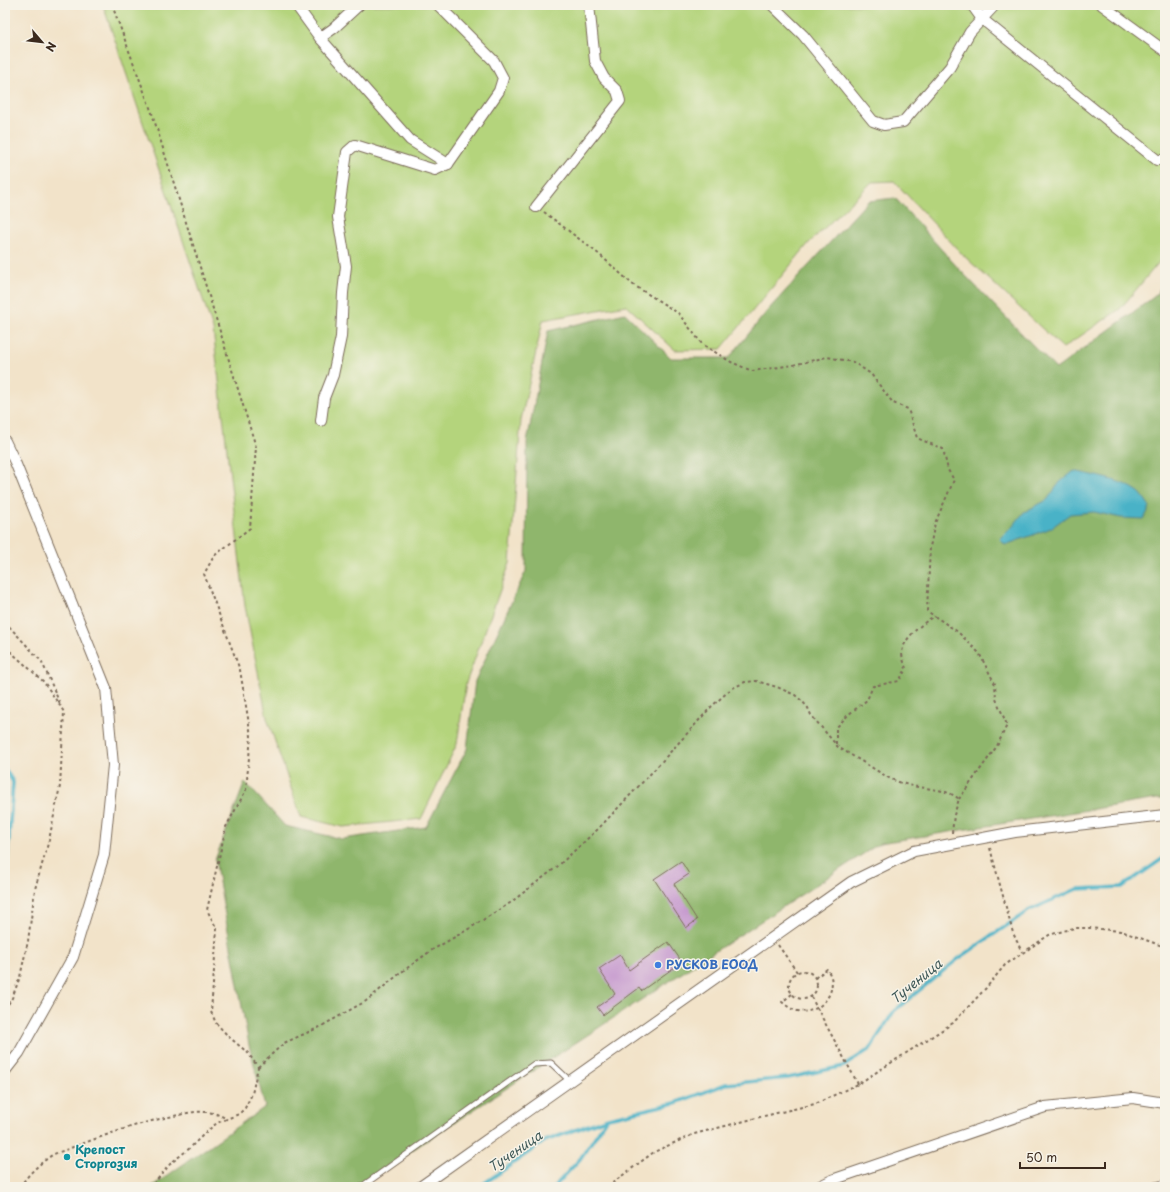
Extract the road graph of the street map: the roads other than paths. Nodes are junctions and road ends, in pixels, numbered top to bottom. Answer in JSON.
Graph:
{"nodes":[{"id":1,"x":296,"y":5,"type":"edge"},
{"id":2,"x":359,"y":5,"type":"edge"},
{"id":3,"x":438,"y":5,"type":"edge"},
{"id":4,"x":589,"y":5,"type":"edge"},
{"id":5,"x":772,"y":5,"type":"edge"},
{"id":6,"x":972,"y":5,"type":"edge"},
{"id":7,"x":995,"y":5,"type":"edge"},
{"id":8,"x":1102,"y":5,"type":"edge"},
{"id":9,"x":982,"y":19,"type":"junction"},
{"id":10,"x":320,"y":38,"type":"junction"},
{"id":11,"x":1165,"y":50,"type":"edge"},
{"id":12,"x":1165,"y":160,"type":"edge"},
{"id":13,"x":448,"y":164,"type":"junction"},
{"id":14,"x":536,"y":206,"type":"road end"},
{"id":15,"x":321,"y":421,"type":"dead end"},
{"id":16,"x":5,"y":441,"type":"edge"},
{"id":17,"x":1165,"y":815,"type":"edge"},
{"id":18,"x":5,"y":1071,"type":"edge"},
{"id":19,"x":570,"y":1081,"type":"junction"},
{"id":20,"x":1165,"y":1103,"type":"edge"},
{"id":21,"x":1165,"y":1183,"type":"edge"},
{"id":22,"x":361,"y":1187,"type":"edge"},
{"id":23,"x":420,"y":1187,"type":"edge"},
{"id":24,"x":818,"y":1187,"type":"edge"},
{"id":25,"x":1147,"y":1187,"type":"edge"}],
"edges":[{"from":1,"to":10,"type":"street"},
{"from":2,"to":10,"type":"street"},
{"from":3,"to":13,"type":"street"},
{"from":4,"to":14,"type":"street"},
{"from":5,"to":9,"type":"street"},
{"from":6,"to":9,"type":"street"},
{"from":7,"to":9,"type":"street"},
{"from":8,"to":11,"type":"street"},
{"from":9,"to":12,"type":"street"},
{"from":10,"to":13,"type":"street"},
{"from":13,"to":15,"type":"street"},
{"from":16,"to":18,"type":"street"},
{"from":17,"to":19,"type":"street"},
{"from":19,"to":22,"type":"lane"},
{"from":19,"to":23,"type":"street"},
{"from":20,"to":24,"type":"street"},
{"from":21,"to":25,"type":"lane"}]}
